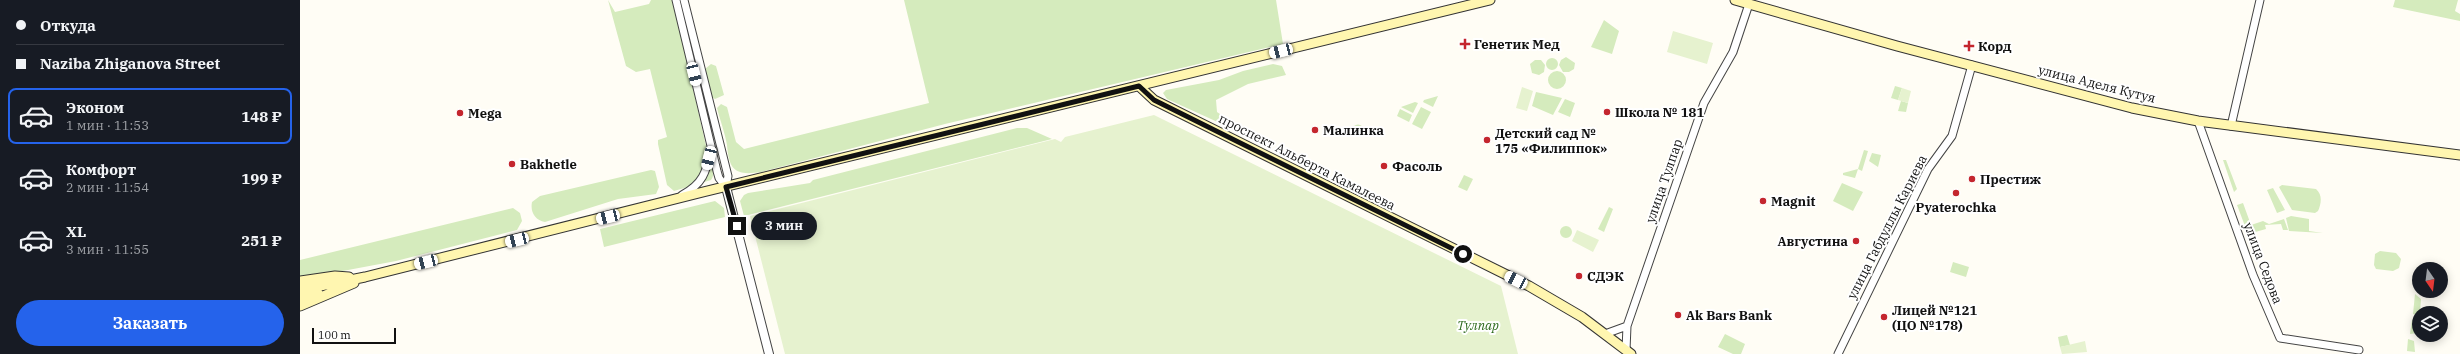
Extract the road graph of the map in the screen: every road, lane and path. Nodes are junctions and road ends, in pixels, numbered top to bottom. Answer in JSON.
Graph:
{"nodes":[{"id":1,"x":676,"y":0,"type":"edge"},
{"id":2,"x":684,"y":0,"type":"edge"},
{"id":3,"x":1490,"y":0,"type":"edge"},
{"id":4,"x":1735,"y":0,"type":"edge"},
{"id":5,"x":2260,"y":0,"type":"edge"},
{"id":6,"x":1749,"y":4,"type":"junction"},
{"id":7,"x":1763,"y":4,"type":"edge"},
{"id":8,"x":1972,"y":65,"type":"junction"},
{"id":9,"x":1139,"y":86,"type":"junction"},
{"id":10,"x":2198,"y":121,"type":"junction"},
{"id":11,"x":2231,"y":126,"type":"junction"},
{"id":12,"x":712,"y":148,"type":"junction"},
{"id":13,"x":2460,"y":155,"type":"edge"},
{"id":14,"x":726,"y":187,"type":"junction"},
{"id":15,"x":667,"y":202,"type":"junction"},
{"id":16,"x":365,"y":278,"type":"junction"},
{"id":17,"x":300,"y":281,"type":"edge"},
{"id":18,"x":300,"y":290,"type":"edge"},
{"id":19,"x":300,"y":298,"type":"edge"},
{"id":20,"x":300,"y":306,"type":"edge"},
{"id":21,"x":1627,"y":326,"type":"junction"},
{"id":22,"x":1605,"y":334,"type":"junction"},
{"id":23,"x":2359,"y":350,"type":"dead end"},
{"id":24,"x":1629,"y":352,"type":"edge"},
{"id":25,"x":769,"y":354,"type":"edge"},
{"id":26,"x":1838,"y":354,"type":"edge"}],
"edges":[{"from":1,"to":12,"type":"street"},
{"from":2,"to":14,"type":"street"},
{"from":3,"to":9,"type":"main road"},
{"from":4,"to":6,"type":"main road","name":"улица Аделя Кутуя"},
{"from":5,"to":11,"type":"street"},
{"from":6,"to":7,"type":"main road","name":"улица Аделя Кутуя"},
{"from":6,"to":21,"type":"street","name":"улица Тулпар"},
{"from":7,"to":8,"type":"main road","name":"улица Аделя Кутуя"},
{"from":8,"to":10,"type":"main road","name":"улица Аделя Кутуя"},
{"from":8,"to":26,"type":"street","name":"улица Габдуллы Кариева"},
{"from":9,"to":14,"type":"main road"},
{"from":9,"to":22,"type":"main road","name":"проспект Альберта Камалеева"},
{"from":10,"to":11,"type":"main road","name":"улица Аделя Кутуя"},
{"from":10,"to":23,"type":"street","name":"улица Седова"},
{"from":11,"to":13,"type":"main road","name":"улица Аделя Кутуя"},
{"from":12,"to":14,"type":"street"},
{"from":12,"to":15,"type":"street"},
{"from":14,"to":15,"type":"main road"},
{"from":14,"to":25,"type":"street"},
{"from":15,"to":16,"type":"main road"},
{"from":16,"to":17,"type":"main road"},
{"from":16,"to":18,"type":"main road"},
{"from":16,"to":19,"type":"main road"},
{"from":16,"to":20,"type":"main road"},
{"from":21,"to":22,"type":"street"},
{"from":21,"to":24,"type":"street","name":"улица Тулпар"},
{"from":22,"to":24,"type":"main road","name":"проспект Альберта Камалеева"}]}
